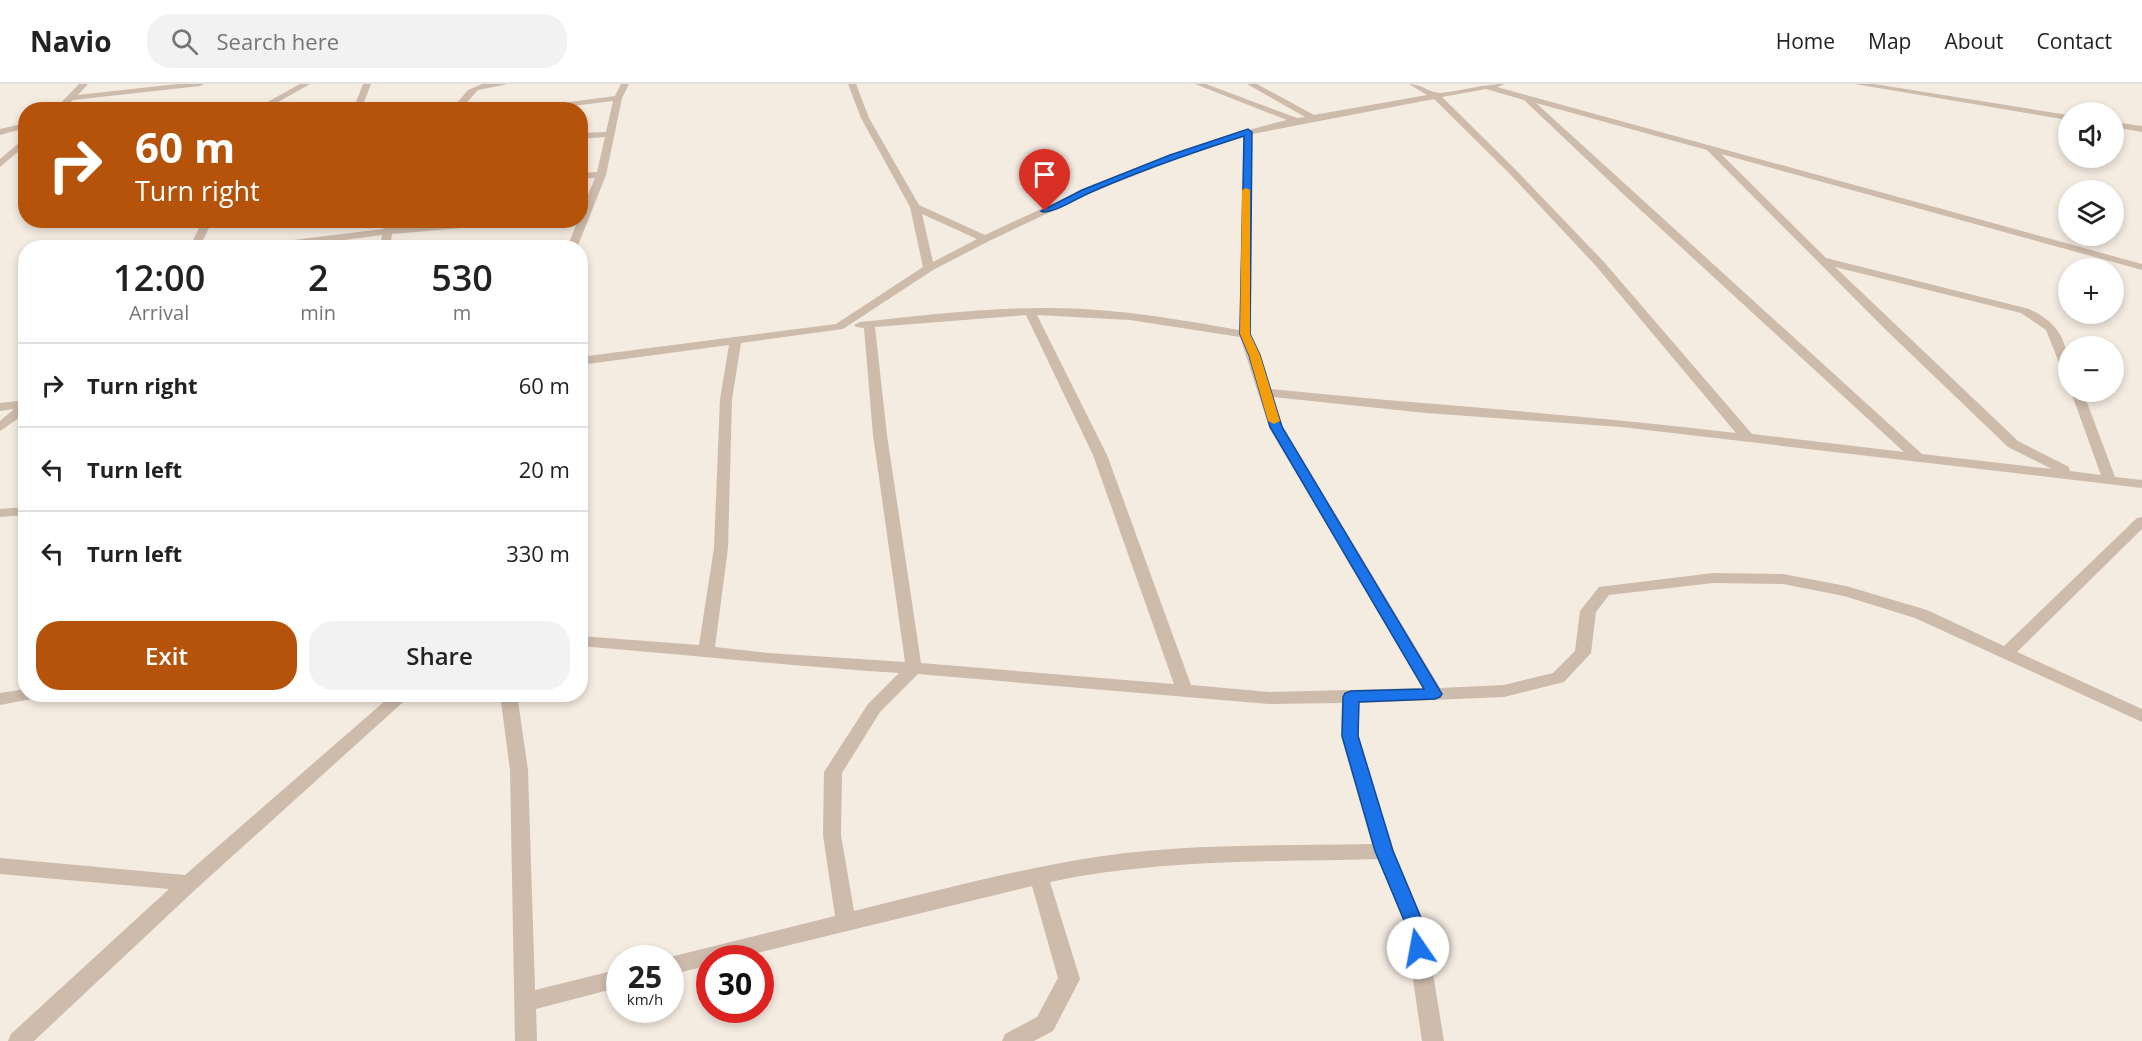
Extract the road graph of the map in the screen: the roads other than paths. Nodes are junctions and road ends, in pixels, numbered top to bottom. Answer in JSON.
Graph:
{"nodes":[{"id":1,"x":84,"y":84,"type":"edge"},
{"id":2,"x":200,"y":84,"type":"edge"},
{"id":3,"x":306,"y":84,"type":"edge"},
{"id":4,"x":367,"y":84,"type":"edge"},
{"id":5,"x":504,"y":84,"type":"edge"},
{"id":6,"x":625,"y":84,"type":"edge"},
{"id":7,"x":852,"y":84,"type":"edge"},
{"id":8,"x":1199,"y":84,"type":"edge"},
{"id":9,"x":1251,"y":84,"type":"edge"},
{"id":10,"x":1413,"y":84,"type":"edge"},
{"id":11,"x":1501,"y":84,"type":"edge"},
{"id":12,"x":1859,"y":84,"type":"edge"},
{"id":13,"x":1487,"y":87,"type":"junction"},
{"id":14,"x":1436,"y":96,"type":"junction"},
{"id":15,"x":1525,"y":97,"type":"junction"},
{"id":16,"x":69,"y":98,"type":"junction"},
{"id":17,"x":618,"y":98,"type":"junction"},
{"id":18,"x":65,"y":102,"type":"edge"},
{"id":19,"x":272,"y":102,"type":"edge"},
{"id":20,"x":360,"y":102,"type":"edge"},
{"id":21,"x":461,"y":102,"type":"edge"},
{"id":22,"x":583,"y":102,"type":"edge"},
{"id":23,"x":2058,"y":116,"type":"edge"},
{"id":24,"x":1312,"y":118,"type":"junction"},
{"id":25,"x":1296,"y":121,"type":"junction"},
{"id":26,"x":2124,"y":126,"type":"edge"},
{"id":27,"x":18,"y":127,"type":"edge"},
{"id":28,"x":2142,"y":129,"type":"edge"},
{"id":29,"x":0,"y":132,"type":"edge"},
{"id":30,"x":1248,"y":132,"type":"junction"},
{"id":31,"x":610,"y":134,"type":"junction"},
{"id":32,"x":588,"y":135,"type":"edge"},
{"id":33,"x":18,"y":147,"type":"edge"},
{"id":34,"x":1709,"y":147,"type":"junction"},
{"id":35,"x":0,"y":164,"type":"edge"},
{"id":36,"x":601,"y":175,"type":"junction"},
{"id":37,"x":588,"y":176,"type":"edge"},
{"id":38,"x":588,"y":204,"type":"edge"},
{"id":39,"x":915,"y":207,"type":"junction"},
{"id":40,"x":383,"y":228,"type":"edge"},
{"id":41,"x":985,"y":239,"type":"junction"},
{"id":42,"x":326,"y":240,"type":"edge"},
{"id":43,"x":1823,"y":261,"type":"junction"},
{"id":44,"x":2142,"y":267,"type":"edge"},
{"id":45,"x":929,"y":268,"type":"junction"},
{"id":46,"x":1030,"y":312,"type":"junction"},
{"id":47,"x":869,"y":324,"type":"junction"},
{"id":48,"x":839,"y":327,"type":"junction"},
{"id":49,"x":1245,"y":334,"type":"junction"},
{"id":50,"x":736,"y":340,"type":"junction"},
{"id":51,"x":2058,"y":345,"type":"edge"},
{"id":52,"x":588,"y":360,"type":"edge"},
{"id":53,"x":1265,"y":392,"type":"junction"},
{"id":54,"x":2081,"y":402,"type":"edge"},
{"id":55,"x":18,"y":406,"type":"edge"},
{"id":56,"x":0,"y":407,"type":"edge"},
{"id":57,"x":18,"y":412,"type":"edge"},
{"id":58,"x":0,"y":427,"type":"edge"},
{"id":59,"x":1747,"y":437,"type":"junction"},
{"id":60,"x":2013,"y":444,"type":"junction"},
{"id":61,"x":1917,"y":457,"type":"junction"},
{"id":62,"x":1997,"y":466,"type":"junction"},
{"id":63,"x":2073,"y":475,"type":"junction"},
{"id":64,"x":2109,"y":479,"type":"junction"},
{"id":65,"x":2142,"y":484,"type":"edge"},
{"id":66,"x":18,"y":512,"type":"edge"},
{"id":67,"x":0,"y":513,"type":"edge"},
{"id":68,"x":2142,"y":521,"type":"edge"},
{"id":69,"x":588,"y":642,"type":"edge"},
{"id":70,"x":706,"y":651,"type":"junction"},
{"id":71,"x":2007,"y":652,"type":"junction"},
{"id":72,"x":914,"y":668,"type":"junction"},
{"id":73,"x":1185,"y":691,"type":"junction"},
{"id":74,"x":1435,"y":694,"type":"junction"},
{"id":75,"x":18,"y":696,"type":"edge"},
{"id":76,"x":1351,"y":697,"type":"junction"},
{"id":77,"x":0,"y":699,"type":"edge"},
{"id":78,"x":395,"y":702,"type":"edge"},
{"id":79,"x":509,"y":702,"type":"edge"},
{"id":80,"x":2142,"y":716,"type":"edge"},
{"id":81,"x":1384,"y":851,"type":"junction"},
{"id":82,"x":0,"y":866,"type":"edge"},
{"id":83,"x":1039,"y":876,"type":"junction"},
{"id":84,"x":189,"y":883,"type":"junction"},
{"id":85,"x":846,"y":922,"type":"junction"},
{"id":86,"x":684,"y":962,"type":"edge"},
{"id":87,"x":606,"y":982,"type":"edge"},
{"id":88,"x":525,"y":1002,"type":"junction"},
{"id":89,"x":19,"y":1041,"type":"edge"},
{"id":90,"x":526,"y":1041,"type":"edge"},
{"id":91,"x":1013,"y":1041,"type":"edge"},
{"id":92,"x":1433,"y":1041,"type":"edge"}],
"edges":[{"from":1,"to":16,"type":"street"},
{"from":2,"to":16,"type":"street"},
{"from":3,"to":19,"type":"street"},
{"from":4,"to":20,"type":"street"},
{"from":5,"to":21,"type":"street"},
{"from":6,"to":17,"type":"street"},
{"from":7,"to":39,"type":"street"},
{"from":8,"to":25,"type":"street"},
{"from":9,"to":24,"type":"street"},
{"from":10,"to":14,"type":"street"},
{"from":11,"to":13,"type":"street"},
{"from":12,"to":23,"type":"street"},
{"from":13,"to":14,"type":"street"},
{"from":13,"to":15,"type":"street"},
{"from":14,"to":24,"type":"street"},
{"from":14,"to":59,"type":"street"},
{"from":15,"to":34,"type":"street"},
{"from":15,"to":61,"type":"street"},
{"from":16,"to":18,"type":"street"},
{"from":17,"to":22,"type":"street"},
{"from":17,"to":31,"type":"street"},
{"from":24,"to":25,"type":"street"},
{"from":25,"to":30,"type":"street"},
{"from":26,"to":28,"type":"street"},
{"from":27,"to":29,"type":"street"},
{"from":30,"to":41,"type":"street"},
{"from":30,"to":49,"type":"street"},
{"from":31,"to":32,"type":"street"},
{"from":31,"to":36,"type":"street"},
{"from":33,"to":35,"type":"street"},
{"from":34,"to":43,"type":"street"},
{"from":34,"to":44,"type":"street"},
{"from":36,"to":37,"type":"street"},
{"from":36,"to":38,"type":"street"},
{"from":39,"to":41,"type":"street"},
{"from":39,"to":45,"type":"street"},
{"from":40,"to":42,"type":"street"},
{"from":41,"to":45,"type":"street"},
{"from":43,"to":51,"type":"street"},
{"from":43,"to":60,"type":"street"},
{"from":45,"to":48,"type":"street"},
{"from":46,"to":47,"type":"street"},
{"from":46,"to":49,"type":"street"},
{"from":46,"to":73,"type":"street"},
{"from":47,"to":48,"type":"street"},
{"from":47,"to":72,"type":"street"},
{"from":48,"to":50,"type":"street"},
{"from":49,"to":53,"type":"street"},
{"from":50,"to":52,"type":"street"},
{"from":50,"to":70,"type":"street"},
{"from":53,"to":59,"type":"street"},
{"from":53,"to":74,"type":"street"},
{"from":54,"to":64,"type":"street"},
{"from":55,"to":56,"type":"street"},
{"from":57,"to":58,"type":"street"},
{"from":59,"to":61,"type":"street"},
{"from":60,"to":62,"type":"street"},
{"from":60,"to":63,"type":"street"},
{"from":61,"to":62,"type":"street"},
{"from":62,"to":63,"type":"street"},
{"from":63,"to":64,"type":"street"},
{"from":64,"to":65,"type":"street"},
{"from":66,"to":67,"type":"street"},
{"from":68,"to":71,"type":"street"},
{"from":69,"to":70,"type":"street"},
{"from":70,"to":72,"type":"street"},
{"from":71,"to":74,"type":"street"},
{"from":71,"to":80,"type":"street"},
{"from":72,"to":73,"type":"street"},
{"from":72,"to":85,"type":"street"},
{"from":73,"to":76,"type":"street"},
{"from":74,"to":76,"type":"street"},
{"from":75,"to":77,"type":"street"},
{"from":76,"to":81,"type":"street"},
{"from":78,"to":84,"type":"street"},
{"from":79,"to":88,"type":"street"},
{"from":81,"to":83,"type":"street"},
{"from":81,"to":92,"type":"street"},
{"from":82,"to":84,"type":"street"},
{"from":83,"to":85,"type":"street"},
{"from":83,"to":91,"type":"street"},
{"from":84,"to":89,"type":"street"},
{"from":85,"to":86,"type":"street"},
{"from":87,"to":88,"type":"street"},
{"from":88,"to":90,"type":"street"}]}
